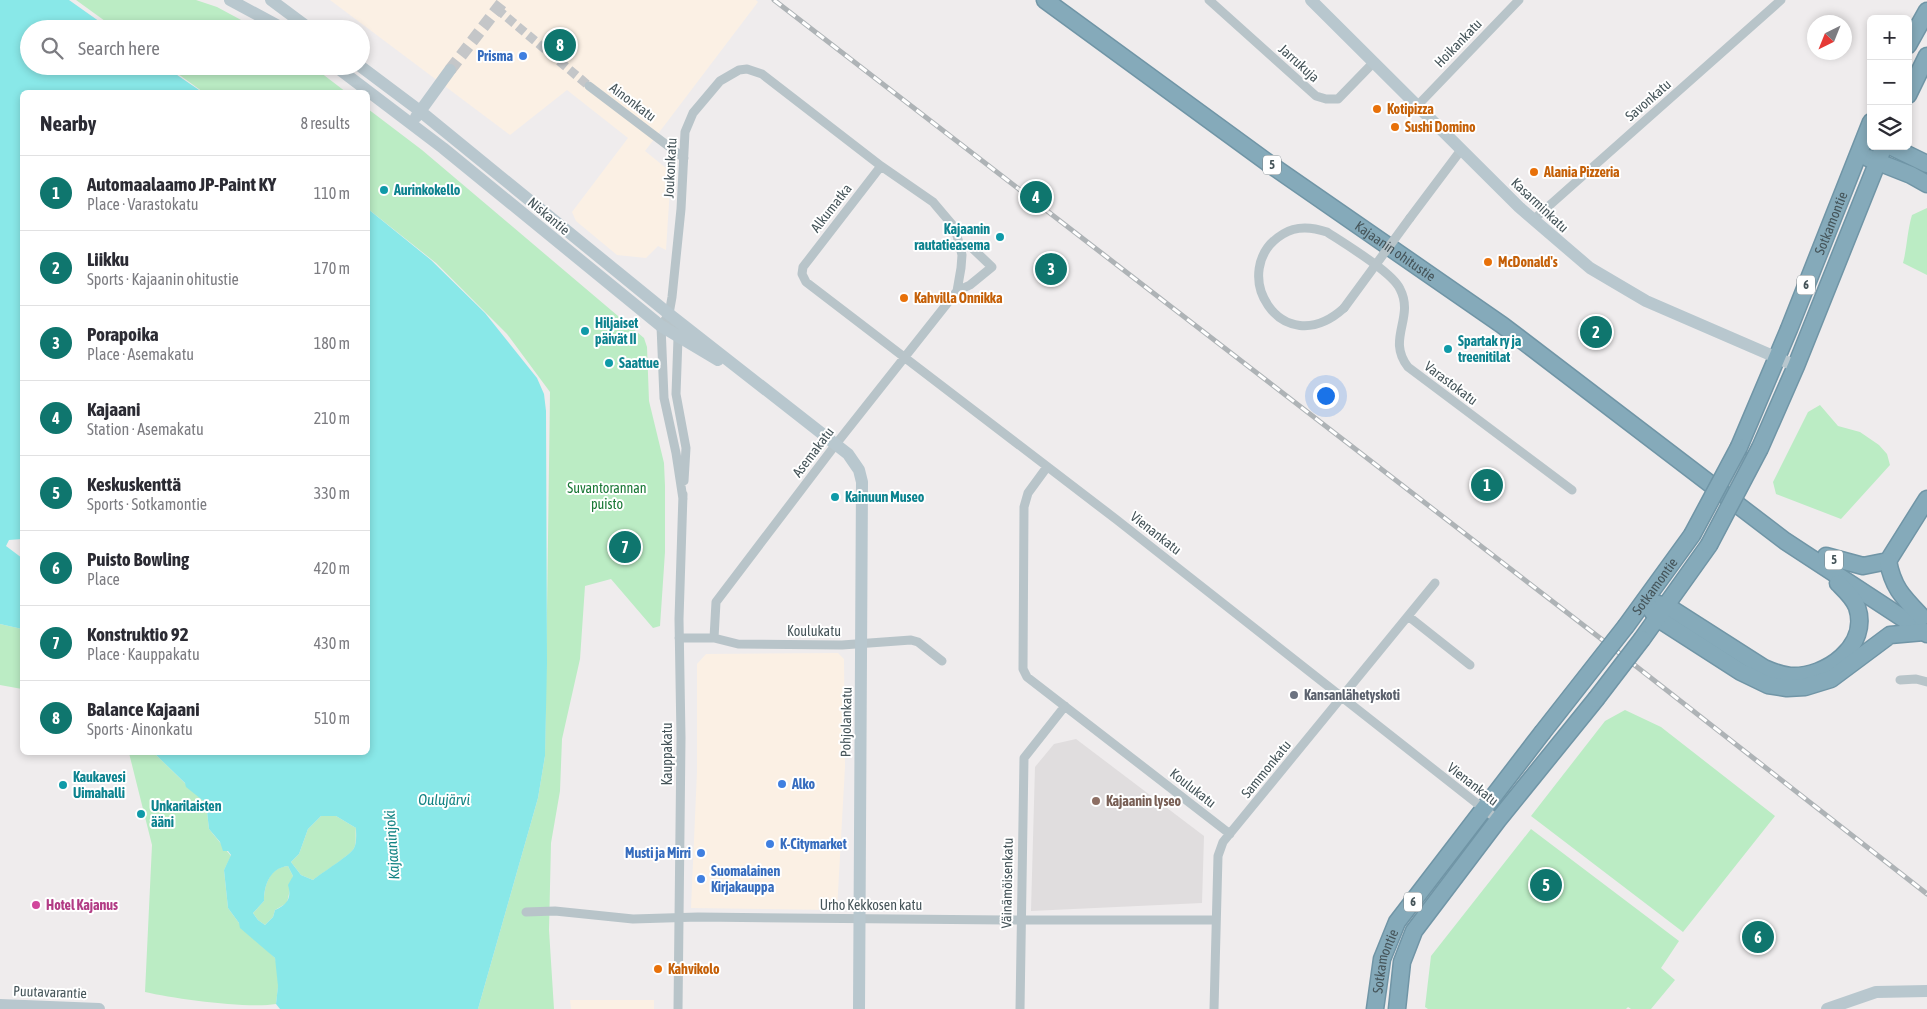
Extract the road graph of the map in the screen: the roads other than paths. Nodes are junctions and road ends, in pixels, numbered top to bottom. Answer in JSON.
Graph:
{"nodes":[{"id":1,"x":230,"y":0,"type":"edge"},
{"id":2,"x":271,"y":0,"type":"edge"},
{"id":3,"x":1045,"y":0,"type":"edge"},
{"id":4,"x":1209,"y":0,"type":"edge"},
{"id":5,"x":1311,"y":0,"type":"edge"},
{"id":6,"x":1519,"y":0,"type":"edge"},
{"id":7,"x":1781,"y":0,"type":"edge"},
{"id":8,"x":1927,"y":11,"type":"edge"},
{"id":9,"x":267,"y":20,"type":"edge"},
{"id":10,"x":298,"y":20,"type":"edge"},
{"id":11,"x":1912,"y":38,"type":"edge"},
{"id":12,"x":1927,"y":56,"type":"edge"},
{"id":13,"x":1374,"y":62,"type":"junction"},
{"id":14,"x":450,"y":70,"type":"tunnel mouth"},
{"id":15,"x":370,"y":74,"type":"edge"},
{"id":16,"x":347,"y":75,"type":"edge"},
{"id":17,"x":589,"y":86,"type":"tunnel mouth"},
{"id":18,"x":1912,"y":87,"type":"edge"},
{"id":19,"x":367,"y":90,"type":"edge"},
{"id":20,"x":370,"y":92,"type":"edge"},
{"id":21,"x":1418,"y":105,"type":"junction"},
{"id":22,"x":420,"y":111,"type":"junction"},
{"id":23,"x":411,"y":123,"type":"junction"},
{"id":24,"x":1867,"y":135,"type":"edge"},
{"id":25,"x":1461,"y":150,"type":"junction"},
{"id":26,"x":1882,"y":150,"type":"edge"},
{"id":27,"x":1898,"y":150,"type":"edge"},
{"id":28,"x":1858,"y":153,"type":"junction"},
{"id":29,"x":684,"y":158,"type":"junction"},
{"id":30,"x":1878,"y":162,"type":"junction"},
{"id":31,"x":1927,"y":164,"type":"edge"},
{"id":32,"x":882,"y":166,"type":"junction"},
{"id":33,"x":1927,"y":184,"type":"edge"},
{"id":34,"x":1533,"y":220,"type":"junction"},
{"id":35,"x":960,"y":244,"type":"junction"},
{"id":36,"x":803,"y":267,"type":"joint"},
{"id":37,"x":957,"y":291,"type":"junction"},
{"id":38,"x":669,"y":314,"type":"junction"},
{"id":39,"x":661,"y":326,"type":"junction"},
{"id":40,"x":678,"y":338,"type":"junction"},
{"id":41,"x":904,"y":357,"type":"junction"},
{"id":42,"x":1777,"y":358,"type":"junction"},
{"id":43,"x":1796,"y":366,"type":"junction"},
{"id":44,"x":750,"y":379,"type":"junction"},
{"id":45,"x":836,"y":444,"type":"junction"},
{"id":46,"x":1047,"y":467,"type":"junction"},
{"id":47,"x":1572,"y":490,"type":"dead end"},
{"id":48,"x":683,"y":499,"type":"junction"},
{"id":49,"x":1927,"y":499,"type":"edge"},
{"id":50,"x":1891,"y":556,"type":"junction"},
{"id":51,"x":1826,"y":562,"type":"junction"},
{"id":52,"x":1436,"y":584,"type":"dead end"},
{"id":53,"x":1646,"y":601,"type":"junction"},
{"id":54,"x":1662,"y":612,"type":"junction"},
{"id":55,"x":1408,"y":616,"type":"junction"},
{"id":56,"x":1925,"y":626,"type":"edge"},
{"id":57,"x":679,"y":638,"type":"junction"},
{"id":58,"x":714,"y":638,"type":"junction"},
{"id":59,"x":861,"y":643,"type":"junction"},
{"id":60,"x":942,"y":661,"type":"dead end"},
{"id":61,"x":1470,"y":665,"type":"dead end"},
{"id":62,"x":1900,"y":680,"type":"dead end"},
{"id":63,"x":1927,"y":682,"type":"edge"},
{"id":64,"x":1342,"y":698,"type":"junction"},
{"id":65,"x":1066,"y":706,"type":"junction"},
{"id":66,"x":1483,"y":809,"type":"junction"},
{"id":67,"x":1498,"y":820,"type":"junction"},
{"id":68,"x":1230,"y":834,"type":"junction"},
{"id":69,"x":526,"y":912,"type":"dead end"},
{"id":70,"x":680,"y":918,"type":"junction"},
{"id":71,"x":859,"y":918,"type":"junction"},
{"id":72,"x":1020,"y":920,"type":"junction"},
{"id":73,"x":1216,"y":920,"type":"junction"},
{"id":74,"x":1927,"y":991,"type":"edge"},
{"id":75,"x":0,"y":1005,"type":"edge"},
{"id":76,"x":99,"y":1009,"type":"edge"},
{"id":77,"x":678,"y":1009,"type":"edge"},
{"id":78,"x":859,"y":1009,"type":"edge"},
{"id":79,"x":1020,"y":1009,"type":"edge"},
{"id":80,"x":1214,"y":1009,"type":"edge"},
{"id":81,"x":1375,"y":1009,"type":"edge"},
{"id":82,"x":1397,"y":1009,"type":"edge"},
{"id":83,"x":1827,"y":1009,"type":"edge"}],
"edges":[{"from":1,"to":9,"type":"street"},
{"from":2,"to":10,"type":"street"},
{"from":3,"to":51,"type":"highway","name":"Kajaanin ohitustie","number":"5"},
{"from":4,"to":13,"type":"street","name":"Jarrukuja"},
{"from":5,"to":13,"type":"street","name":"Kasarminkatu"},
{"from":6,"to":21,"type":"street","name":"Hoikankatu"},
{"from":7,"to":34,"type":"street","name":"Savonkatu"},
{"from":8,"to":11,"type":"highway"},
{"from":12,"to":18,"type":"highway"},
{"from":13,"to":21,"type":"street","name":"Kasarminkatu"},
{"from":14,"to":22,"type":"street"},
{"from":15,"to":22,"type":"street","name":"Niskantie"},
{"from":16,"to":19,"type":"street","name":"Niskantie"},
{"from":17,"to":29,"type":"street","name":"Ainonkatu"},
{"from":20,"to":23,"type":"street","name":"Niskantie"},
{"from":21,"to":25,"type":"street","name":"Kasarminkatu"},
{"from":22,"to":23,"type":"street"},
{"from":22,"to":38,"type":"street","name":"Niskantie"},
{"from":23,"to":39,"type":"street","name":"Niskantie"},
{"from":24,"to":28,"type":"highway","name":"Sotkamontie","number":"6"},
{"from":25,"to":34,"type":"street","name":"Kasarminkatu"},
{"from":25,"to":47,"type":"street","name":"Varastokatu","bridge":true},
{"from":26,"to":30,"type":"highway","name":"Sotkamontie","number":"6"},
{"from":27,"to":31,"type":"highway"},
{"from":28,"to":30,"type":"highway"},
{"from":28,"to":42,"type":"highway","name":"Sotkamontie","number":"6"},
{"from":29,"to":32,"type":"street","name":"Joukonkatu"},
{"from":29,"to":38,"type":"street","name":"Joukonkatu"},
{"from":30,"to":33,"type":"highway"},
{"from":30,"to":43,"type":"highway","name":"Sotkamontie","number":"6"},
{"from":32,"to":35,"type":"street","name":"Asemakatu"},
{"from":32,"to":36,"type":"street","name":"Alkumatka"},
{"from":34,"to":42,"type":"street","name":"Kasarminkatu"},
{"from":35,"to":37,"type":"street","name":"Asemakatu"},
{"from":35,"to":37,"type":"street","name":"Asemakatu"},
{"from":36,"to":41,"type":"street","name":"Vienankatu"},
{"from":37,"to":41,"type":"street","name":"Asemakatu"},
{"from":38,"to":39,"type":"street"},
{"from":38,"to":40,"type":"street","name":"Kauppakatu"},
{"from":38,"to":44,"type":"street","name":"Niskantie"},
{"from":39,"to":40,"type":"street","name":"Niskantie"},
{"from":39,"to":48,"type":"street","name":"Kauppakatu"},
{"from":40,"to":44,"type":"street","name":"Niskantie"},
{"from":40,"to":48,"type":"street","name":"Kauppakatu"},
{"from":41,"to":45,"type":"street","name":"Asemakatu"},
{"from":41,"to":46,"type":"street","name":"Vienankatu"},
{"from":42,"to":43,"type":"street","name":"Kasarminkatu"},
{"from":42,"to":53,"type":"highway","name":"Sotkamontie","number":"6","bridge":true},
{"from":43,"to":54,"type":"highway","name":"Sotkamontie","number":"6","bridge":true},
{"from":44,"to":45,"type":"street","name":"Niskantie"},
{"from":45,"to":58,"type":"street","name":"Asemakatu"},
{"from":45,"to":59,"type":"street","name":"Pohjolankatu"},
{"from":46,"to":64,"type":"street","name":"Vienankatu"},
{"from":46,"to":65,"type":"street","name":"Koulukatu"},
{"from":48,"to":57,"type":"street","name":"Kauppakatu"},
{"from":49,"to":50,"type":"highway"},
{"from":50,"to":51,"type":"highway"},
{"from":50,"to":56,"type":"highway"},
{"from":51,"to":54,"type":"highway"},
{"from":51,"to":56,"type":"highway","name":"Kajaanin ohitustie","number":"5"},
{"from":52,"to":55,"type":"street","name":"Sammonkatu"},
{"from":53,"to":54,"type":"highway"},
{"from":53,"to":66,"type":"highway","name":"Sotkamontie","number":"6","bridge":true},
{"from":54,"to":56,"type":"highway"},
{"from":54,"to":67,"type":"highway","name":"Sotkamontie","number":"6","bridge":true},
{"from":55,"to":61,"type":"street"},
{"from":55,"to":64,"type":"street","name":"Sammonkatu"},
{"from":57,"to":58,"type":"street","name":"Koulukatu"},
{"from":57,"to":70,"type":"street","name":"Kauppakatu"},
{"from":58,"to":59,"type":"street","name":"Koulukatu"},
{"from":59,"to":60,"type":"street","name":"Koulukatu"},
{"from":59,"to":71,"type":"street","name":"Pohjolankatu"},
{"from":62,"to":63,"type":"street"},
{"from":64,"to":66,"type":"street","name":"Vienankatu"},
{"from":64,"to":68,"type":"street","name":"Sammonkatu"},
{"from":65,"to":68,"type":"street","name":"Koulukatu"},
{"from":65,"to":72,"type":"street","name":"Väinämöisenkatu"},
{"from":66,"to":67,"type":"street","name":"Vienankatu"},
{"from":66,"to":81,"type":"highway","name":"Sotkamontie","number":"6"},
{"from":67,"to":82,"type":"highway","name":"Sotkamontie","number":"6"},
{"from":68,"to":73,"type":"street","name":"Sammonkatu"},
{"from":69,"to":70,"type":"street","name":"Urho Kekkosen katu"},
{"from":70,"to":71,"type":"street","name":"Urho Kekkosen katu"},
{"from":70,"to":77,"type":"street","name":"Kauppakatu"},
{"from":71,"to":72,"type":"street","name":"Urho Kekkosen katu"},
{"from":71,"to":78,"type":"street","name":"Pohjolankatu"},
{"from":72,"to":73,"type":"street","name":"Urho Kekkosen katu"},
{"from":72,"to":79,"type":"street","name":"Väinämöisenkatu"},
{"from":73,"to":80,"type":"street","name":"Sammonkatu"},
{"from":74,"to":83,"type":"street"},
{"from":75,"to":76,"type":"street","name":"Puutavarantie"}]}
